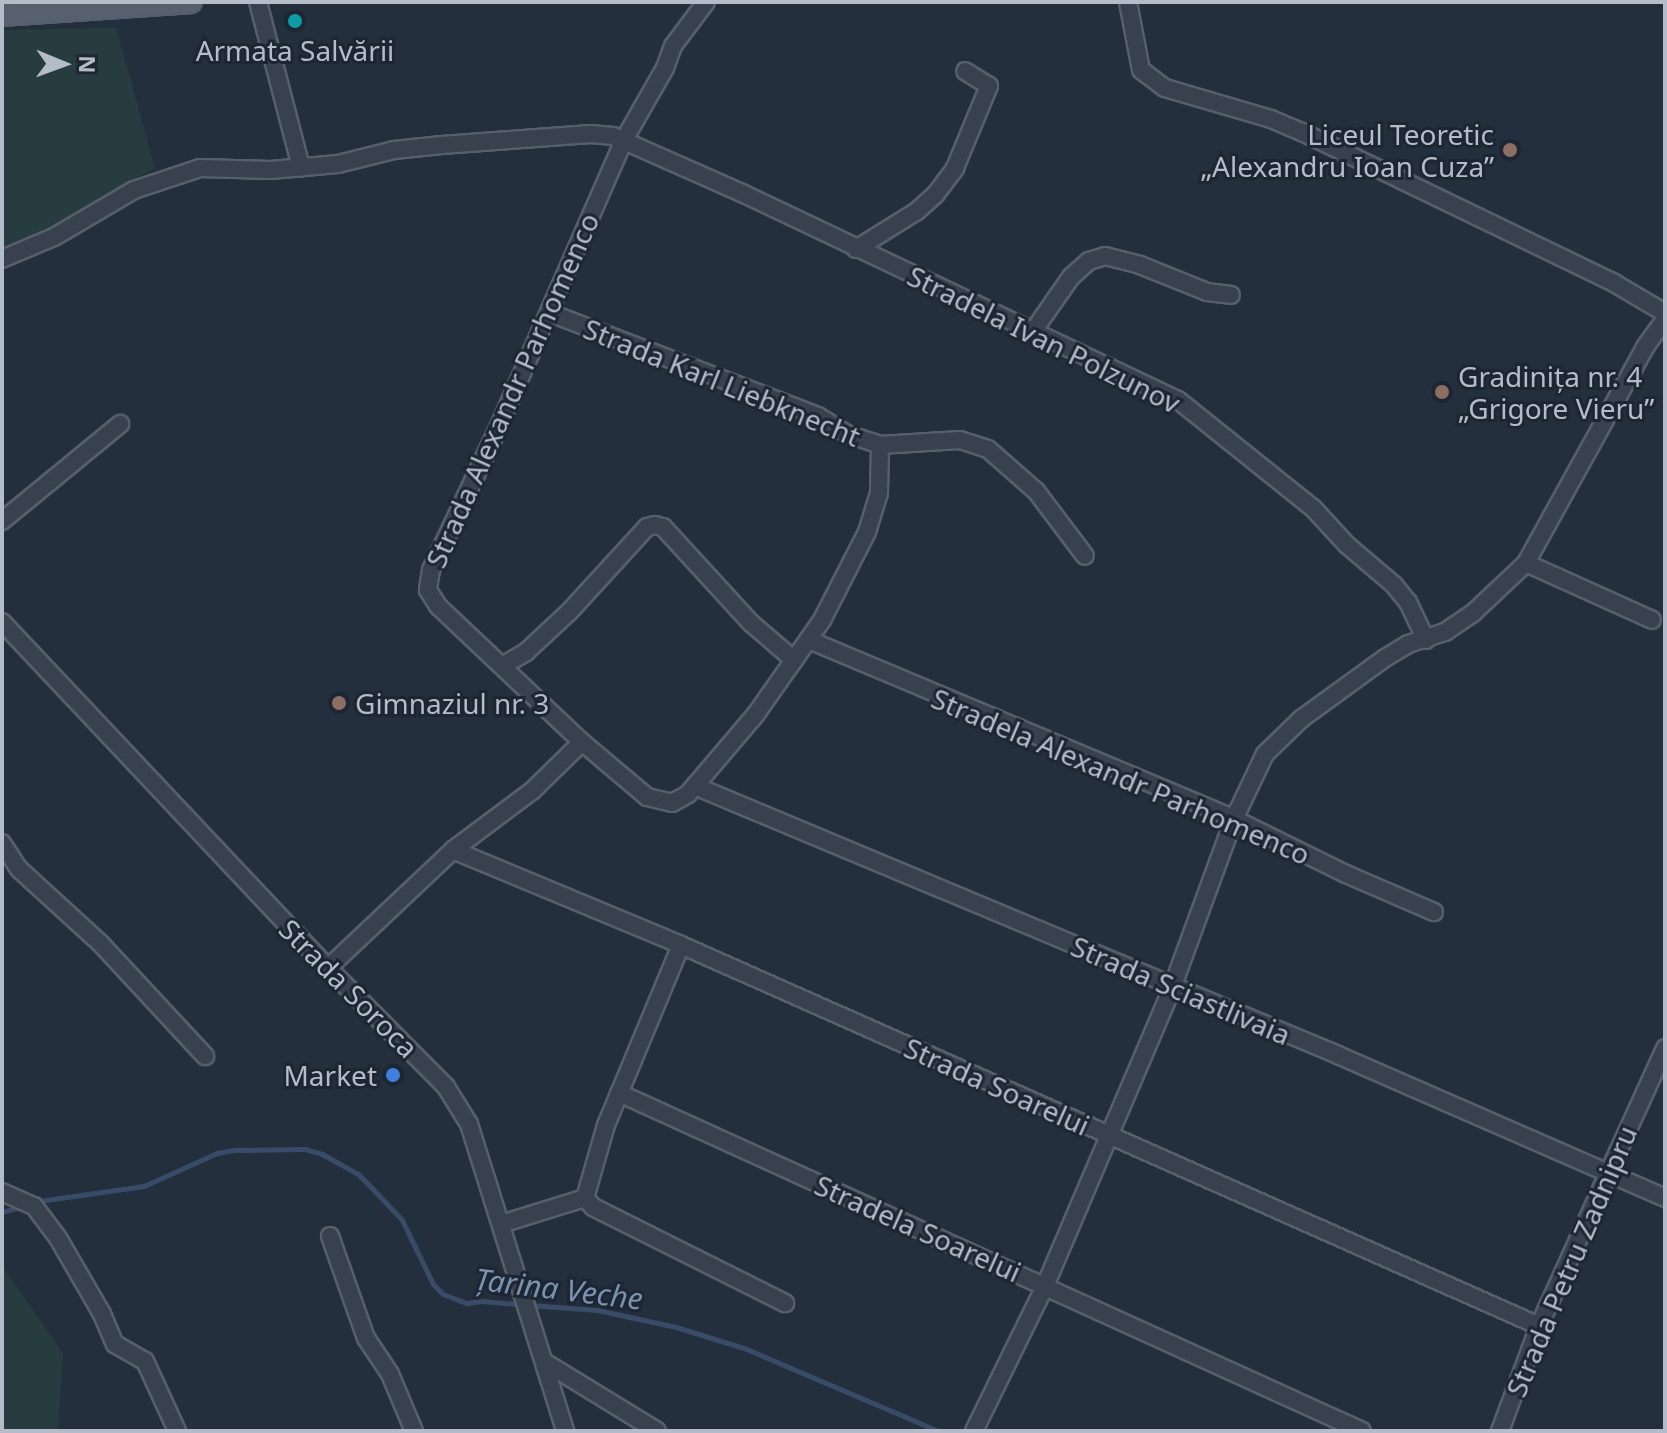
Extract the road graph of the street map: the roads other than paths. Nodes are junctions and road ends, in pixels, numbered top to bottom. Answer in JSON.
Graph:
{"nodes":[{"id":1,"x":191,"y":2,"type":"edge"},
{"id":2,"x":258,"y":2,"type":"edge"},
{"id":3,"x":706,"y":2,"type":"edge"},
{"id":4,"x":1128,"y":2,"type":"edge"},
{"id":5,"x":42,"y":8,"type":"edge"},
{"id":6,"x":2,"y":15,"type":"edge"},
{"id":7,"x":965,"y":71,"type":"dead end"},
{"id":8,"x":624,"y":140,"type":"junction"},
{"id":9,"x":301,"y":167,"type":"junction"},
{"id":10,"x":856,"y":249,"type":"junction"},
{"id":11,"x":2,"y":259,"type":"edge"},
{"id":12,"x":1231,"y":295,"type":"dead end"},
{"id":13,"x":550,"y":313,"type":"junction"},
{"id":14,"x":1665,"y":316,"type":"edge"},
{"id":15,"x":1034,"y":330,"type":"junction"},
{"id":16,"x":120,"y":424,"type":"dead end"},
{"id":17,"x":880,"y":445,"type":"junction"},
{"id":18,"x":2,"y":521,"type":"edge"},
{"id":19,"x":1085,"y":556,"type":"dead end"},
{"id":20,"x":1526,"y":563,"type":"junction"},
{"id":21,"x":1652,"y":620,"type":"dead end"},
{"id":22,"x":2,"y":622,"type":"edge"},
{"id":23,"x":809,"y":640,"type":"junction"},
{"id":24,"x":1426,"y":640,"type":"junction"},
{"id":25,"x":794,"y":660,"type":"junction"},
{"id":26,"x":502,"y":666,"type":"junction"},
{"id":27,"x":582,"y":742,"type":"junction"},
{"id":28,"x":695,"y":786,"type":"junction"},
{"id":29,"x":1234,"y":819,"type":"junction"},
{"id":30,"x":2,"y":843,"type":"edge"},
{"id":31,"x":453,"y":850,"type":"junction"},
{"id":32,"x":1434,"y":912,"type":"dead end"},
{"id":33,"x":681,"y":945,"type":"junction"},
{"id":34,"x":328,"y":968,"type":"junction"},
{"id":35,"x":1172,"y":988,"type":"junction"},
{"id":36,"x":1665,"y":1048,"type":"edge"},
{"id":37,"x":205,"y":1056,"type":"dead end"},
{"id":38,"x":619,"y":1093,"type":"junction"},
{"id":39,"x":1109,"y":1136,"type":"junction"},
{"id":40,"x":1607,"y":1172,"type":"junction"},
{"id":41,"x":2,"y":1192,"type":"edge"},
{"id":42,"x":585,"y":1198,"type":"junction"},
{"id":43,"x":1665,"y":1198,"type":"edge"},
{"id":44,"x":501,"y":1224,"type":"junction"},
{"id":45,"x":330,"y":1236,"type":"dead end"},
{"id":46,"x":1045,"y":1286,"type":"junction"},
{"id":47,"x":785,"y":1303,"type":"dead end"},
{"id":48,"x":1539,"y":1326,"type":"junction"},
{"id":49,"x":546,"y":1363,"type":"junction"},
{"id":50,"x":177,"y":1431,"type":"edge"},
{"id":51,"x":414,"y":1431,"type":"edge"},
{"id":52,"x":565,"y":1431,"type":"edge"},
{"id":53,"x":657,"y":1431,"type":"edge"},
{"id":54,"x":974,"y":1431,"type":"edge"},
{"id":55,"x":1362,"y":1431,"type":"edge"},
{"id":56,"x":1500,"y":1431,"type":"edge"}],
"edges":[{"from":1,"to":5,"type":"main road"},
{"from":2,"to":9,"type":"street"},
{"from":3,"to":8,"type":"street","name":"Strada Alexandr Parhomenco"},
{"from":4,"to":14,"type":"street"},
{"from":5,"to":6,"type":"main road"},
{"from":7,"to":10,"type":"street","name":"Stradela Ivan Polzunov"},
{"from":8,"to":9,"type":"street","name":"Stradela Ivan Polzunov"},
{"from":8,"to":10,"type":"street","name":"Stradela Ivan Polzunov"},
{"from":8,"to":13,"type":"street","name":"Strada Alexandr Parhomenco"},
{"from":9,"to":11,"type":"street","name":"Stradela Ivan Polzunov"},
{"from":10,"to":15,"type":"street","name":"Stradela Ivan Polzunov"},
{"from":12,"to":15,"type":"street"},
{"from":13,"to":17,"type":"street","name":"Strada Karl Liebknecht"},
{"from":13,"to":26,"type":"street","name":"Strada Alexandr Parhomenco"},
{"from":14,"to":20,"type":"street"},
{"from":15,"to":24,"type":"street","name":"Stradela Ivan Polzunov"},
{"from":16,"to":18,"type":"street"},
{"from":17,"to":19,"type":"street","name":"Strada Karl Liebknecht"},
{"from":17,"to":23,"type":"street","name":"Strada Alexandr Parhomenco"},
{"from":20,"to":21,"type":"street"},
{"from":20,"to":24,"type":"street"},
{"from":22,"to":34,"type":"street","name":"Strada Soroca"},
{"from":23,"to":25,"type":"street","name":"Strada Alexandr Parhomenco"},
{"from":23,"to":29,"type":"street","name":"Stradela Alexandr Parhomenco"},
{"from":24,"to":29,"type":"street"},
{"from":25,"to":26,"type":"street"},
{"from":25,"to":28,"type":"street","name":"Strada Alexandr Parhomenco"},
{"from":26,"to":27,"type":"street","name":"Strada Alexandr Parhomenco"},
{"from":27,"to":28,"type":"street","name":"Strada Alexandr Parhomenco"},
{"from":27,"to":31,"type":"street"},
{"from":28,"to":35,"type":"street","name":"Strada Sciastlivaia"},
{"from":29,"to":32,"type":"street","name":"Stradela Alexandr Parhomenco"},
{"from":29,"to":35,"type":"street"},
{"from":30,"to":37,"type":"street"},
{"from":31,"to":33,"type":"street","name":"Strada Soarelui"},
{"from":31,"to":34,"type":"street"},
{"from":33,"to":38,"type":"street"},
{"from":33,"to":39,"type":"street","name":"Strada Soarelui"},
{"from":34,"to":44,"type":"street","name":"Strada Soroca"},
{"from":35,"to":39,"type":"street"},
{"from":35,"to":40,"type":"street","name":"Strada Sciastlivaia"},
{"from":36,"to":40,"type":"street","name":"Strada Petru Zadnipru"},
{"from":38,"to":42,"type":"street"},
{"from":38,"to":46,"type":"street","name":"Stradela Soarelui"},
{"from":39,"to":46,"type":"street"},
{"from":39,"to":48,"type":"street","name":"Strada Soarelui"},
{"from":40,"to":43,"type":"street","name":"Strada Sciastlivaia"},
{"from":40,"to":48,"type":"street","name":"Strada Petru Zadnipru"},
{"from":41,"to":50,"type":"street"},
{"from":42,"to":44,"type":"street"},
{"from":42,"to":47,"type":"street"},
{"from":44,"to":49,"type":"street","name":"Strada Soroca"},
{"from":45,"to":51,"type":"street"},
{"from":46,"to":54,"type":"street"},
{"from":46,"to":55,"type":"street","name":"Stradela Soarelui"},
{"from":48,"to":56,"type":"street","name":"Strada Petru Zadnipru"},
{"from":49,"to":52,"type":"street","name":"Strada Soroca"},
{"from":49,"to":53,"type":"street"}]}
